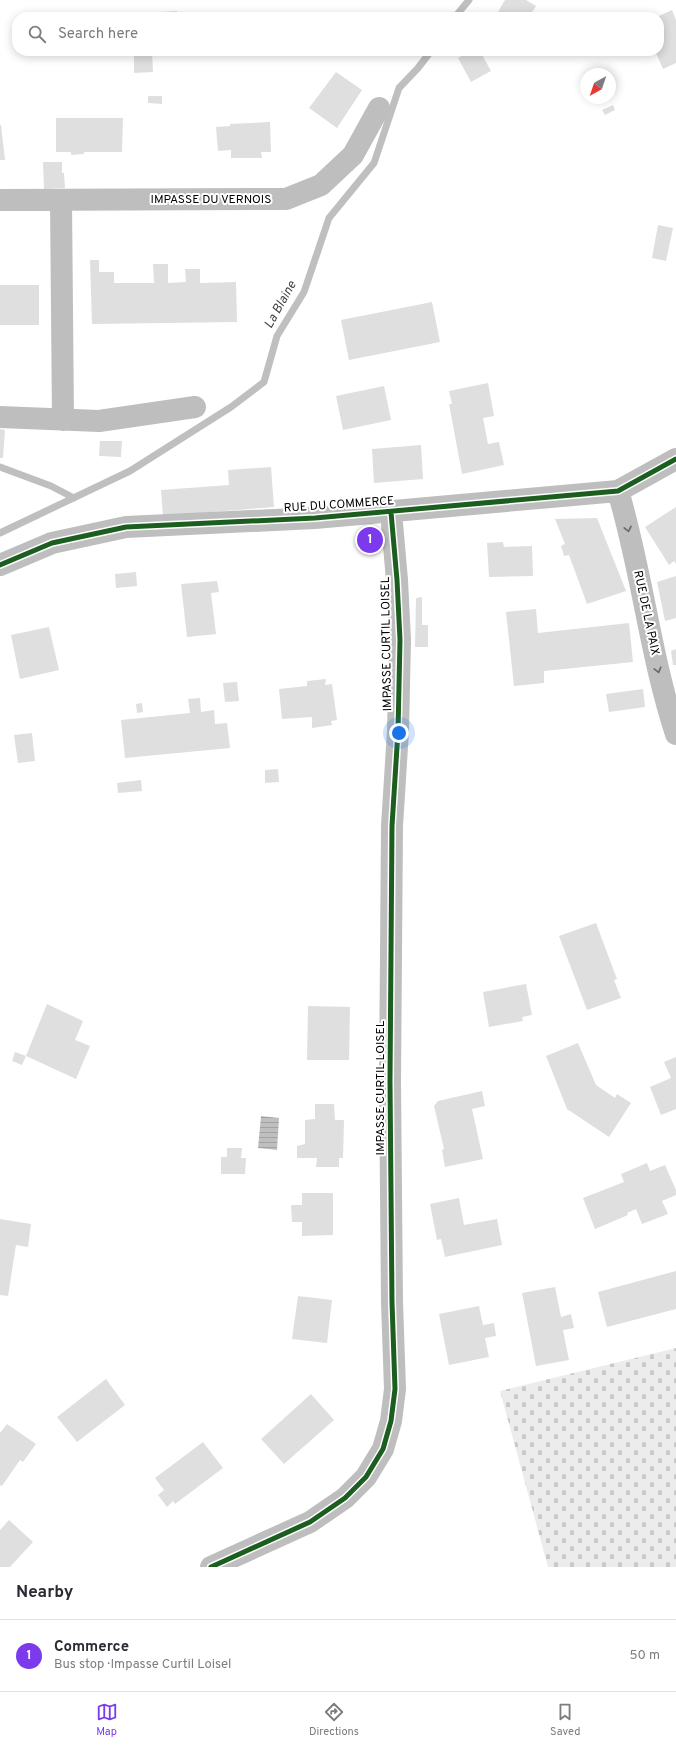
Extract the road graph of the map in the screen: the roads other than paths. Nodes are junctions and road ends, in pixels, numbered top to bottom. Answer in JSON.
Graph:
{"nodes":[{"id":1,"x":379,"y":108,"type":"dead end"},
{"id":2,"x":0,"y":200,"type":"edge"},
{"id":3,"x":61,"y":200,"type":"junction"},
{"id":4,"x":195,"y":407,"type":"dead end"},
{"id":5,"x":0,"y":417,"type":"edge"},
{"id":6,"x":63,"y":420,"type":"junction"},
{"id":7,"x":676,"y":460,"type":"edge"},
{"id":8,"x":618,"y":492,"type":"junction"},
{"id":9,"x":391,"y":512,"type":"junction"},
{"id":10,"x":0,"y":565,"type":"edge"},
{"id":11,"x":676,"y":734,"type":"edge"},
{"id":12,"x":211,"y":1567,"type":"edge"}],
"edges":[{"from":1,"to":3,"type":"street","name":"IMPASSE DU VERNOIS"},
{"from":2,"to":3,"type":"street","name":"IMPASSE DU VERNOIS"},
{"from":3,"to":6,"type":"street"},
{"from":4,"to":6,"type":"street"},
{"from":5,"to":6,"type":"street"},
{"from":7,"to":8,"type":"street","name":"RUE DU COMMERCE"},
{"from":8,"to":9,"type":"street","name":"RUE DU COMMERCE"},
{"from":8,"to":11,"type":"street","name":"RUE DE LA PAIX","one_way":true},
{"from":9,"to":10,"type":"street","name":"RUE DU COMMERCE"},
{"from":9,"to":12,"type":"street","name":"IMPASSE CURTIL LOISEL"}]}
